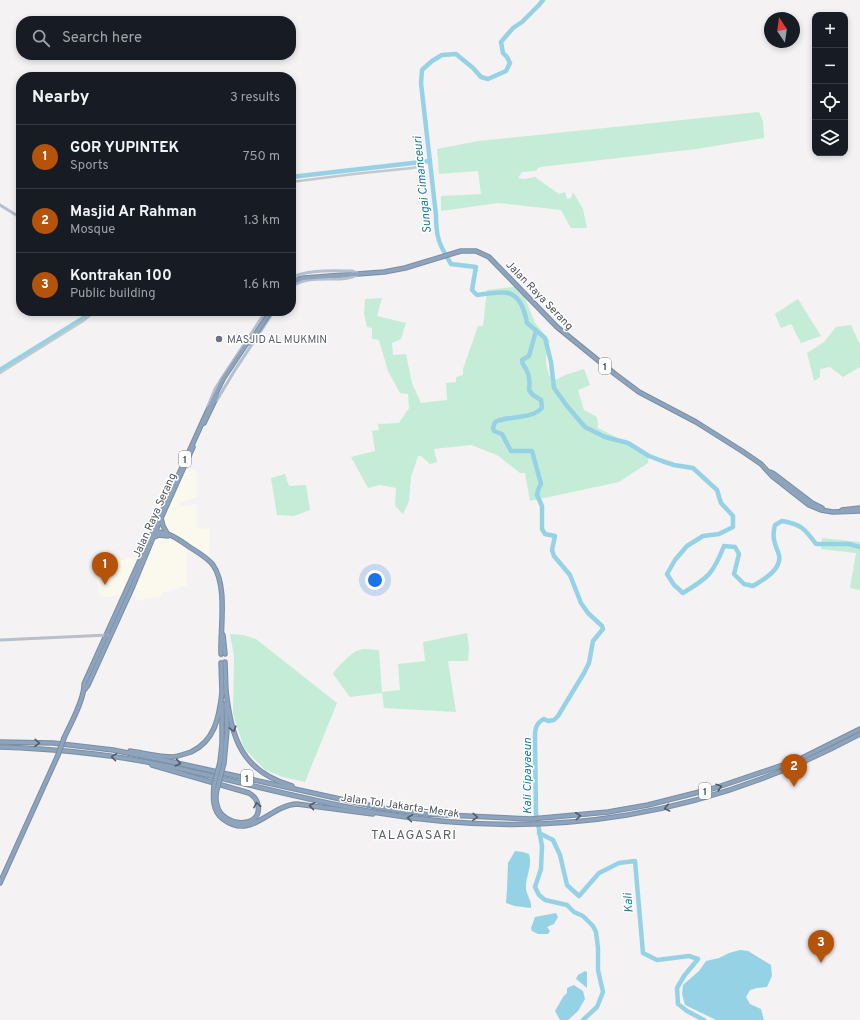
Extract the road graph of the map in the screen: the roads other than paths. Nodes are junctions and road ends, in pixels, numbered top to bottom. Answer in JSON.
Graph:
{"nodes":[{"id":1,"x":418,"y":164,"type":"dead end"},
{"id":2,"x":296,"y":181,"type":"edge"},
{"id":3,"x":0,"y":205,"type":"edge"},
{"id":4,"x":16,"y":215,"type":"edge"},
{"id":5,"x":357,"y":274,"type":"junction"},
{"id":6,"x":296,"y":277,"type":"edge"},
{"id":7,"x":296,"y":278,"type":"edge"},
{"id":8,"x":296,"y":284,"type":"edge"},
{"id":9,"x":89,"y":316,"type":"edge"},
{"id":10,"x":266,"y":316,"type":"edge"},
{"id":11,"x":267,"y":316,"type":"edge"},
{"id":12,"x":267,"y":316,"type":"edge"},
{"id":13,"x":250,"y":336,"type":"junction"},
{"id":14,"x":256,"y":338,"type":"junction"},
{"id":15,"x":0,"y":373,"type":"edge"},
{"id":16,"x":208,"y":413,"type":"junction"},
{"id":17,"x":860,"y":510,"type":"edge"},
{"id":18,"x":160,"y":519,"type":"junction"},
{"id":19,"x":153,"y":533,"type":"junction"},
{"id":20,"x":167,"y":534,"type":"junction"},
{"id":21,"x":152,"y":538,"type":"junction"},
{"id":22,"x":138,"y":567,"type":"junction"},
{"id":23,"x":109,"y":636,"type":"junction"},
{"id":24,"x":0,"y":640,"type":"edge"},
{"id":25,"x":223,"y":654,"type":"tunnel mouth"},
{"id":26,"x":226,"y":691,"type":"junction"},
{"id":27,"x":222,"y":693,"type":"junction"},
{"id":28,"x":860,"y":729,"type":"edge"},
{"id":29,"x":860,"y":734,"type":"edge"},
{"id":30,"x":0,"y":742,"type":"edge"},
{"id":31,"x":0,"y":747,"type":"edge"},
{"id":32,"x":113,"y":750,"type":"junction"},
{"id":33,"x":137,"y":761,"type":"junction"},
{"id":34,"x":222,"y":763,"type":"junction"},
{"id":35,"x":216,"y":786,"type":"junction"},
{"id":36,"x":380,"y":808,"type":"junction"},
{"id":37,"x":378,"y":813,"type":"junction"},
{"id":38,"x":425,"y":814,"type":"junction"},
{"id":39,"x":424,"y":820,"type":"junction"},
{"id":40,"x":0,"y":883,"type":"edge"}],
"edges":[{"from":1,"to":2,"type":"street"},
{"from":3,"to":4,"type":"main road"},
{"from":5,"to":6,"type":"main road"},
{"from":5,"to":7,"type":"highway","name":"Jalan Raya Serang","number":"1"},
{"from":5,"to":8,"type":"main road"},
{"from":5,"to":17,"type":"highway","name":"Jalan Raya Serang","number":"1"},
{"from":9,"to":15,"type":"street"},
{"from":10,"to":13,"type":"main road"},
{"from":11,"to":14,"type":"main road"},
{"from":12,"to":16,"type":"highway","name":"Jalan Raya Serang","number":"1","bridge":true},
{"from":13,"to":14,"type":"main road"},
{"from":13,"to":16,"type":"main road"},
{"from":14,"to":16,"type":"main road"},
{"from":16,"to":18,"type":"highway","name":"Jalan Raya Serang","number":"1"},
{"from":18,"to":19,"type":"highway","name":"Jalan Raya Serang","number":"1"},
{"from":18,"to":20,"type":"highway"},
{"from":19,"to":20,"type":"highway"},
{"from":19,"to":21,"type":"highway","name":"Jalan Raya Serang","number":"1"},
{"from":19,"to":22,"type":"highway","name":"Jalan Raya Serang","number":"1"},
{"from":20,"to":21,"type":"highway"},
{"from":20,"to":25,"type":"highway"},
{"from":21,"to":22,"type":"highway","name":"Jalan Raya Serang","number":"1"},
{"from":22,"to":23,"type":"highway","name":"Jalan Raya Serang","number":"1"},
{"from":23,"to":24,"type":"main road"},
{"from":23,"to":40,"type":"highway","name":"Jalan Raya Serang","number":"1","bridge":true},
{"from":26,"to":27,"type":"highway"},
{"from":26,"to":34,"type":"highway"},
{"from":26,"to":36,"type":"highway","one_way":true},
{"from":27,"to":32,"type":"highway"},
{"from":27,"to":34,"type":"highway"},
{"from":38,"to":28,"type":"highway","name":"Jalan Tol Jakarta–Merak","number":"1","one_way":true},
{"from":29,"to":39,"type":"highway","name":"Jalan Tol Jakarta–Merak","number":"1","one_way":true},
{"from":30,"to":32,"type":"highway","name":"Jalan Tol Jakarta–Merak","number":"1","one_way":true},
{"from":33,"to":31,"type":"highway","name":"Jalan Tol Jakarta–Merak","number":"1","one_way":true},
{"from":32,"to":36,"type":"highway","name":"Jalan Tol Jakarta–Merak","number":"1","one_way":true},
{"from":35,"to":33,"type":"highway","one_way":true},
{"from":33,"to":37,"type":"highway","name":"Jalan Tol Jakarta–Merak","number":"1"},
{"from":34,"to":35,"type":"highway","bridge":true},
{"from":37,"to":35,"type":"highway","one_way":true},
{"from":36,"to":38,"type":"highway","name":"Jalan Tol Jakarta–Merak","number":"1"},
{"from":39,"to":37,"type":"highway","name":"Jalan Tol Jakarta–Merak","number":"1","one_way":true},
{"from":38,"to":39,"type":"highway"}]}
